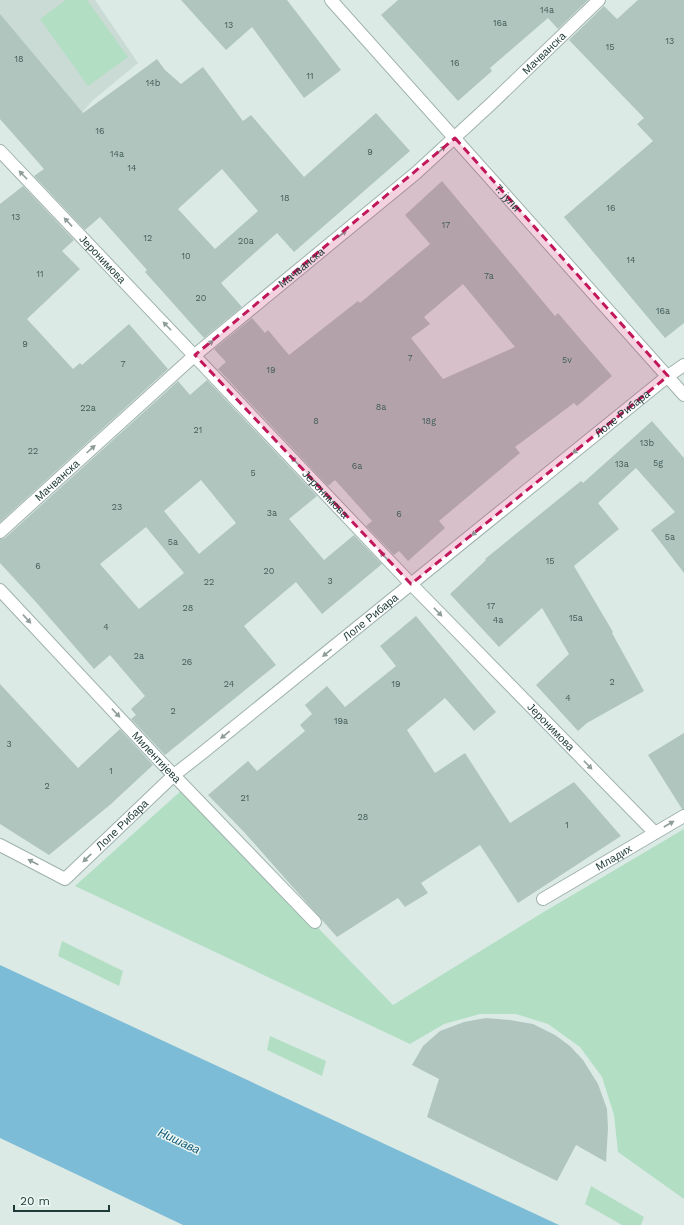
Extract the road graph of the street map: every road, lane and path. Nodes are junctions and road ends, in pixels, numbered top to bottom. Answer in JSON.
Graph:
{"nodes":[{"id":1,"x":331,"y":0,"type":"edge"},
{"id":2,"x":598,"y":0,"type":"edge"},
{"id":3,"x":455,"y":138,"type":"junction"},
{"id":4,"x":0,"y":151,"type":"edge"},
{"id":5,"x":195,"y":355,"type":"junction"},
{"id":6,"x":684,"y":364,"type":"edge"},
{"id":7,"x":668,"y":376,"type":"junction"},
{"id":8,"x":684,"y":395,"type":"edge"},
{"id":9,"x":0,"y":532,"type":"edge"},
{"id":10,"x":411,"y":584,"type":"junction"},
{"id":11,"x":0,"y":590,"type":"edge"},
{"id":12,"x":174,"y":775,"type":"junction"},
{"id":13,"x":684,"y":816,"type":"edge"},
{"id":14,"x":655,"y":833,"type":"junction"},
{"id":15,"x":0,"y":845,"type":"edge"},
{"id":16,"x":543,"y":899,"type":"dead end"},
{"id":17,"x":315,"y":922,"type":"dead end"}],
"edges":[{"from":1,"to":3,"type":"street","name":"7. јули"},
{"from":2,"to":3,"type":"street","name":"Мачванска"},
{"from":5,"to":3,"type":"street","name":"Мачванска","one_way":true},
{"from":3,"to":7,"type":"street","name":"7. јули"},
{"from":5,"to":4,"type":"street","name":"Јеронимова","one_way":true},
{"from":9,"to":5,"type":"street","name":"Мачванска","one_way":true},
{"from":10,"to":5,"type":"street","name":"Јеронимова","one_way":true},
{"from":6,"to":7,"type":"street","name":"Лоле Рибара"},
{"from":7,"to":8,"type":"street","name":"7. јули"},
{"from":7,"to":10,"type":"street","name":"Лоле Рибара","one_way":true},
{"from":10,"to":12,"type":"street","name":"Лоле Рибара","one_way":true},
{"from":10,"to":14,"type":"street","name":"Јеронимова","one_way":true},
{"from":11,"to":12,"type":"street","name":"Милентијева","one_way":true},
{"from":12,"to":15,"type":"street","name":"Лоле Рибара","one_way":true},
{"from":12,"to":17,"type":"street","name":"Милентијева"},
{"from":14,"to":13,"type":"street","name":"Младих","one_way":true},
{"from":14,"to":16,"type":"street","name":"Младих"}]}
